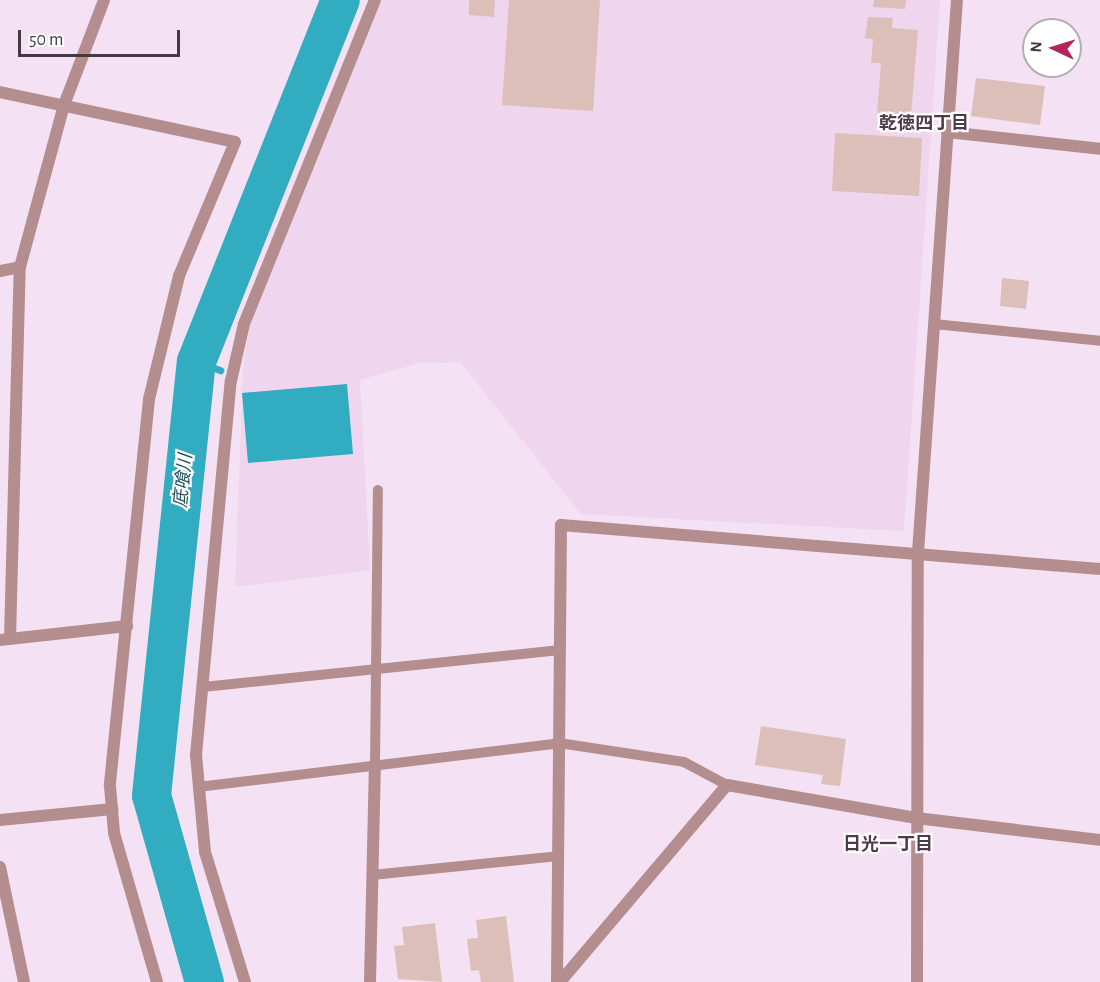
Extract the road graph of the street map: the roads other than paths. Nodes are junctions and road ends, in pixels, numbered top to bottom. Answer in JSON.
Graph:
{"nodes":[{"id":1,"x":104,"y":0,"type":"edge"},
{"id":2,"x":375,"y":0,"type":"edge"},
{"id":3,"x":957,"y":0,"type":"edge"},
{"id":4,"x":0,"y":92,"type":"edge"},
{"id":5,"x":64,"y":105,"type":"junction"},
{"id":6,"x":947,"y":132,"type":"junction"},
{"id":7,"x":1100,"y":149,"type":"edge"},
{"id":8,"x":20,"y":267,"type":"junction"},
{"id":9,"x":0,"y":271,"type":"edge"},
{"id":10,"x":934,"y":324,"type":"junction"},
{"id":11,"x":1100,"y":340,"type":"edge"},
{"id":12,"x":378,"y":490,"type":"dead end"},
{"id":13,"x":918,"y":552,"type":"junction"},
{"id":14,"x":1100,"y":569,"type":"edge"},
{"id":15,"x":127,"y":626,"type":"junction"},
{"id":16,"x":5,"y":640,"type":"edge"},
{"id":17,"x":560,"y":650,"type":"junction"},
{"id":18,"x":376,"y":670,"type":"junction"},
{"id":19,"x":203,"y":687,"type":"junction"},
{"id":20,"x":559,"y":743,"type":"junction"},
{"id":21,"x":375,"y":766,"type":"junction"},
{"id":22,"x":727,"y":785,"type":"junction"},
{"id":23,"x":198,"y":787,"type":"junction"},
{"id":24,"x":112,"y":809,"type":"junction"},
{"id":25,"x":916,"y":818,"type":"junction"},
{"id":26,"x":0,"y":820,"type":"edge"},
{"id":27,"x":1100,"y":840,"type":"edge"},
{"id":28,"x":558,"y":856,"type":"junction"},
{"id":29,"x":0,"y":867,"type":"edge"},
{"id":30,"x":372,"y":875,"type":"junction"},
{"id":31,"x":24,"y":982,"type":"edge"},
{"id":32,"x":158,"y":982,"type":"edge"},
{"id":33,"x":245,"y":982,"type":"edge"},
{"id":34,"x":370,"y":982,"type":"edge"},
{"id":35,"x":558,"y":982,"type":"edge"},
{"id":36,"x":917,"y":982,"type":"edge"}],
"edges":[{"from":1,"to":5,"type":"street"},
{"from":2,"to":19,"type":"street"},
{"from":3,"to":6,"type":"street"},
{"from":4,"to":5,"type":"street"},
{"from":5,"to":8,"type":"street"},
{"from":5,"to":15,"type":"street"},
{"from":6,"to":7,"type":"street"},
{"from":6,"to":10,"type":"street"},
{"from":8,"to":9,"type":"street"},
{"from":8,"to":16,"type":"street"},
{"from":10,"to":11,"type":"lane"},
{"from":10,"to":13,"type":"street"},
{"from":12,"to":18,"type":"lane"},
{"from":13,"to":14,"type":"street"},
{"from":13,"to":17,"type":"street"},
{"from":13,"to":25,"type":"street"},
{"from":15,"to":16,"type":"street"},
{"from":15,"to":24,"type":"street"},
{"from":17,"to":18,"type":"lane"},
{"from":17,"to":20,"type":"street"},
{"from":18,"to":19,"type":"lane"},
{"from":18,"to":21,"type":"lane"},
{"from":19,"to":23,"type":"street"},
{"from":20,"to":21,"type":"lane"},
{"from":20,"to":22,"type":"lane"},
{"from":20,"to":28,"type":"street"},
{"from":21,"to":23,"type":"lane"},
{"from":21,"to":30,"type":"street"},
{"from":22,"to":25,"type":"street"},
{"from":22,"to":35,"type":"street"},
{"from":23,"to":33,"type":"street"},
{"from":24,"to":26,"type":"street"},
{"from":24,"to":32,"type":"street"},
{"from":25,"to":27,"type":"street"},
{"from":25,"to":36,"type":"street"},
{"from":28,"to":30,"type":"lane"},
{"from":28,"to":35,"type":"street"},
{"from":29,"to":31,"type":"street"},
{"from":30,"to":34,"type":"street"}]}
